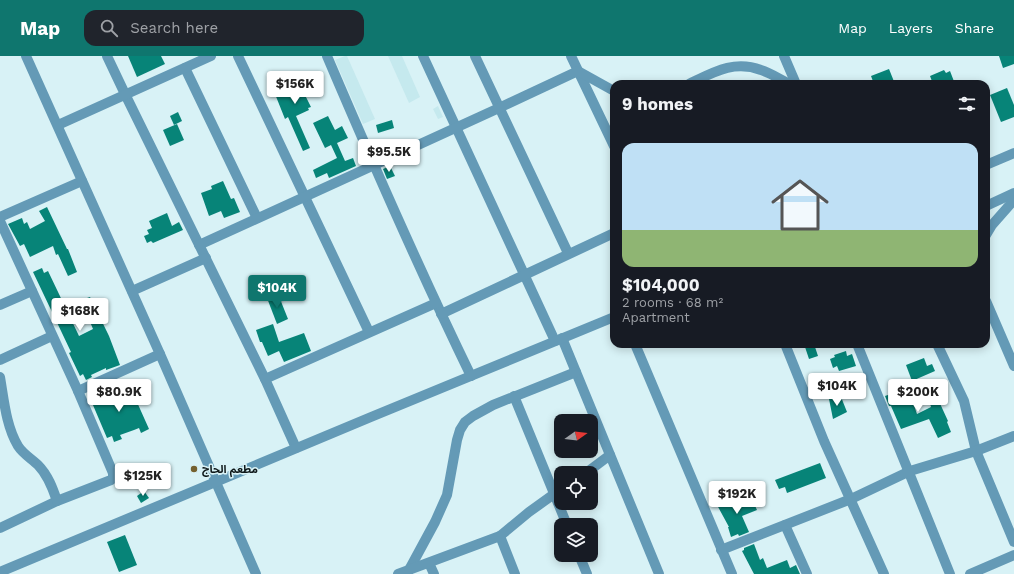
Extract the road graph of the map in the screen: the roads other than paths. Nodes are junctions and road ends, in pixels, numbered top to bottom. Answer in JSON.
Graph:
{"nodes":[{"id":1,"x":26,"y":56,"type":"edge"},
{"id":2,"x":107,"y":56,"type":"edge"},
{"id":3,"x":210,"y":56,"type":"edge"},
{"id":4,"x":238,"y":56,"type":"edge"},
{"id":5,"x":327,"y":56,"type":"edge"},
{"id":6,"x":423,"y":56,"type":"edge"},
{"id":7,"x":475,"y":56,"type":"edge"},
{"id":8,"x":571,"y":56,"type":"edge"},
{"id":9,"x":784,"y":56,"type":"edge"},
{"id":10,"x":185,"y":68,"type":"junction"},
{"id":11,"x":578,"y":71,"type":"junction"},
{"id":12,"x":699,"y":80,"type":"edge"},
{"id":13,"x":782,"y":80,"type":"edge"},
{"id":14,"x":794,"y":80,"type":"edge"},
{"id":15,"x":610,"y":89,"type":"edge"},
{"id":16,"x":125,"y":94,"type":"junction"},
{"id":17,"x":499,"y":108,"type":"junction"},
{"id":18,"x":58,"y":125,"type":"junction"},
{"id":19,"x":456,"y":128,"type":"junction"},
{"id":20,"x":610,"y":138,"type":"edge"},
{"id":21,"x":1014,"y":153,"type":"edge"},
{"id":22,"x":990,"y":163,"type":"edge"},
{"id":23,"x":373,"y":164,"type":"junction"},
{"id":24,"x":82,"y":181,"type":"junction"},
{"id":25,"x":1014,"y":193,"type":"edge"},
{"id":26,"x":305,"y":196,"type":"junction"},
{"id":27,"x":1014,"y":200,"type":"edge"},
{"id":28,"x":990,"y":204,"type":"edge"},
{"id":29,"x":0,"y":217,"type":"edge"},
{"id":30,"x":257,"y":218,"type":"junction"},
{"id":31,"x":0,"y":221,"type":"edge"},
{"id":32,"x":990,"y":228,"type":"edge"},
{"id":33,"x":610,"y":234,"type":"edge"},
{"id":34,"x":199,"y":245,"type":"junction"},
{"id":35,"x":568,"y":253,"type":"junction"},
{"id":36,"x":206,"y":258,"type":"junction"},
{"id":37,"x":524,"y":274,"type":"junction"},
{"id":38,"x":32,"y":291,"type":"junction"},
{"id":39,"x":132,"y":291,"type":"junction"},
{"id":40,"x":436,"y":303,"type":"junction"},
{"id":41,"x":0,"y":305,"type":"edge"},
{"id":42,"x":990,"y":310,"type":"edge"},
{"id":43,"x":441,"y":314,"type":"junction"},
{"id":44,"x":610,"y":319,"type":"edge"},
{"id":45,"x":369,"y":332,"type":"junction"},
{"id":46,"x":52,"y":336,"type":"junction"},
{"id":47,"x":558,"y":339,"type":"junction"},
{"id":48,"x":637,"y":348,"type":"edge"},
{"id":49,"x":786,"y":348,"type":"edge"},
{"id":50,"x":860,"y":348,"type":"edge"},
{"id":51,"x":939,"y":348,"type":"edge"},
{"id":52,"x":160,"y":354,"type":"junction"},
{"id":53,"x":0,"y":360,"type":"edge"},
{"id":54,"x":1014,"y":366,"type":"edge"},
{"id":55,"x":576,"y":372,"type":"junction"},
{"id":56,"x":471,"y":376,"type":"junction"},
{"id":57,"x":0,"y":377,"type":"edge"},
{"id":58,"x":265,"y":379,"type":"junction"},
{"id":59,"x":78,"y":391,"type":"junction"},
{"id":60,"x":514,"y":396,"type":"junction"},
{"id":61,"x":1014,"y":436,"type":"edge"},
{"id":62,"x":296,"y":448,"type":"junction"},
{"id":63,"x":976,"y":451,"type":"junction"},
{"id":64,"x":610,"y":455,"type":"junction"},
{"id":65,"x":595,"y":466,"type":"edge"},
{"id":66,"x":910,"y":471,"type":"junction"},
{"id":67,"x":554,"y":482,"type":"edge"},
{"id":68,"x":216,"y":483,"type":"junction"},
{"id":69,"x":554,"y":494,"type":"edge"},
{"id":70,"x":851,"y":499,"type":"junction"},
{"id":71,"x":57,"y":501,"type":"junction"},
{"id":72,"x":786,"y":525,"type":"junction"},
{"id":73,"x":0,"y":528,"type":"edge"},
{"id":74,"x":500,"y":536,"type":"junction"},
{"id":75,"x":1014,"y":542,"type":"edge"},
{"id":76,"x":721,"y":550,"type":"junction"},
{"id":77,"x":1014,"y":555,"type":"edge"},
{"id":78,"x":583,"y":562,"type":"edge"},
{"id":79,"x":429,"y":563,"type":"junction"},
{"id":80,"x":409,"y":570,"type":"junction"},
{"id":81,"x":0,"y":572,"type":"edge"},
{"id":82,"x":804,"y":573,"type":"edge"},
{"id":83,"x":256,"y":574,"type":"edge"},
{"id":84,"x":398,"y":574,"type":"edge"},
{"id":85,"x":434,"y":574,"type":"edge"},
{"id":86,"x":515,"y":574,"type":"edge"},
{"id":87,"x":587,"y":574,"type":"edge"},
{"id":88,"x":659,"y":574,"type":"edge"},
{"id":89,"x":732,"y":574,"type":"edge"},
{"id":90,"x":884,"y":574,"type":"edge"},
{"id":91,"x":950,"y":574,"type":"edge"},
{"id":92,"x":970,"y":574,"type":"edge"}],
"edges":[{"from":1,"to":18,"type":"street"},
{"from":2,"to":16,"type":"street"},
{"from":3,"to":10,"type":"street"},
{"from":4,"to":26,"type":"street"},
{"from":5,"to":23,"type":"street"},
{"from":6,"to":19,"type":"street"},
{"from":7,"to":17,"type":"street"},
{"from":8,"to":11,"type":"street"},
{"from":9,"to":14,"type":"street"},
{"from":10,"to":16,"type":"street"},
{"from":10,"to":30,"type":"street"},
{"from":11,"to":15,"type":"street"},
{"from":11,"to":17,"type":"street"},
{"from":11,"to":20,"type":"street"},
{"from":12,"to":13,"type":"street"},
{"from":16,"to":18,"type":"street"},
{"from":16,"to":34,"type":"street"},
{"from":17,"to":19,"type":"street"},
{"from":17,"to":35,"type":"street"},
{"from":18,"to":24,"type":"street"},
{"from":19,"to":23,"type":"street"},
{"from":19,"to":37,"type":"street"},
{"from":21,"to":22,"type":"street"},
{"from":23,"to":26,"type":"street"},
{"from":23,"to":40,"type":"street"},
{"from":24,"to":29,"type":"street"},
{"from":24,"to":39,"type":"street"},
{"from":25,"to":28,"type":"street"},
{"from":26,"to":30,"type":"street"},
{"from":26,"to":45,"type":"street"},
{"from":27,"to":32,"type":"street"},
{"from":30,"to":34,"type":"street"},
{"from":31,"to":38,"type":"street"},
{"from":33,"to":35,"type":"street"},
{"from":34,"to":36,"type":"street"},
{"from":35,"to":37,"type":"street"},
{"from":36,"to":39,"type":"street"},
{"from":36,"to":58,"type":"street"},
{"from":37,"to":43,"type":"street"},
{"from":37,"to":47,"type":"street"},
{"from":38,"to":41,"type":"street"},
{"from":38,"to":46,"type":"street"},
{"from":39,"to":52,"type":"street"},
{"from":40,"to":43,"type":"street"},
{"from":40,"to":45,"type":"street"},
{"from":42,"to":54,"type":"street"},
{"from":43,"to":56,"type":"street"},
{"from":44,"to":47,"type":"street"},
{"from":45,"to":58,"type":"street"},
{"from":46,"to":53,"type":"street"},
{"from":46,"to":59,"type":"street"},
{"from":47,"to":55,"type":"street"},
{"from":47,"to":56,"type":"street"},
{"from":48,"to":76,"type":"street"},
{"from":49,"to":70,"type":"street"},
{"from":50,"to":66,"type":"street"},
{"from":51,"to":63,"type":"street"},
{"from":52,"to":59,"type":"street"},
{"from":52,"to":68,"type":"street"},
{"from":55,"to":60,"type":"street"},
{"from":55,"to":64,"type":"street"},
{"from":56,"to":62,"type":"street"},
{"from":57,"to":71,"type":"street"},
{"from":58,"to":62,"type":"street"},
{"from":59,"to":71,"type":"street"},
{"from":60,"to":67,"type":"street"},
{"from":60,"to":80,"type":"street"},
{"from":61,"to":63,"type":"street"},
{"from":62,"to":68,"type":"street"},
{"from":63,"to":66,"type":"street"},
{"from":63,"to":75,"type":"street"},
{"from":64,"to":65,"type":"street"},
{"from":64,"to":88,"type":"street"},
{"from":66,"to":70,"type":"street"},
{"from":66,"to":91,"type":"street"},
{"from":68,"to":81,"type":"street"},
{"from":68,"to":83,"type":"street"},
{"from":69,"to":74,"type":"street"},
{"from":70,"to":72,"type":"street"},
{"from":70,"to":90,"type":"street"},
{"from":71,"to":73,"type":"street"},
{"from":72,"to":76,"type":"street"},
{"from":72,"to":82,"type":"street"},
{"from":74,"to":79,"type":"street"},
{"from":74,"to":86,"type":"street"},
{"from":76,"to":89,"type":"street"},
{"from":77,"to":92,"type":"street"},
{"from":78,"to":87,"type":"street"},
{"from":79,"to":80,"type":"street"},
{"from":79,"to":85,"type":"street"},
{"from":80,"to":84,"type":"street"}]}
